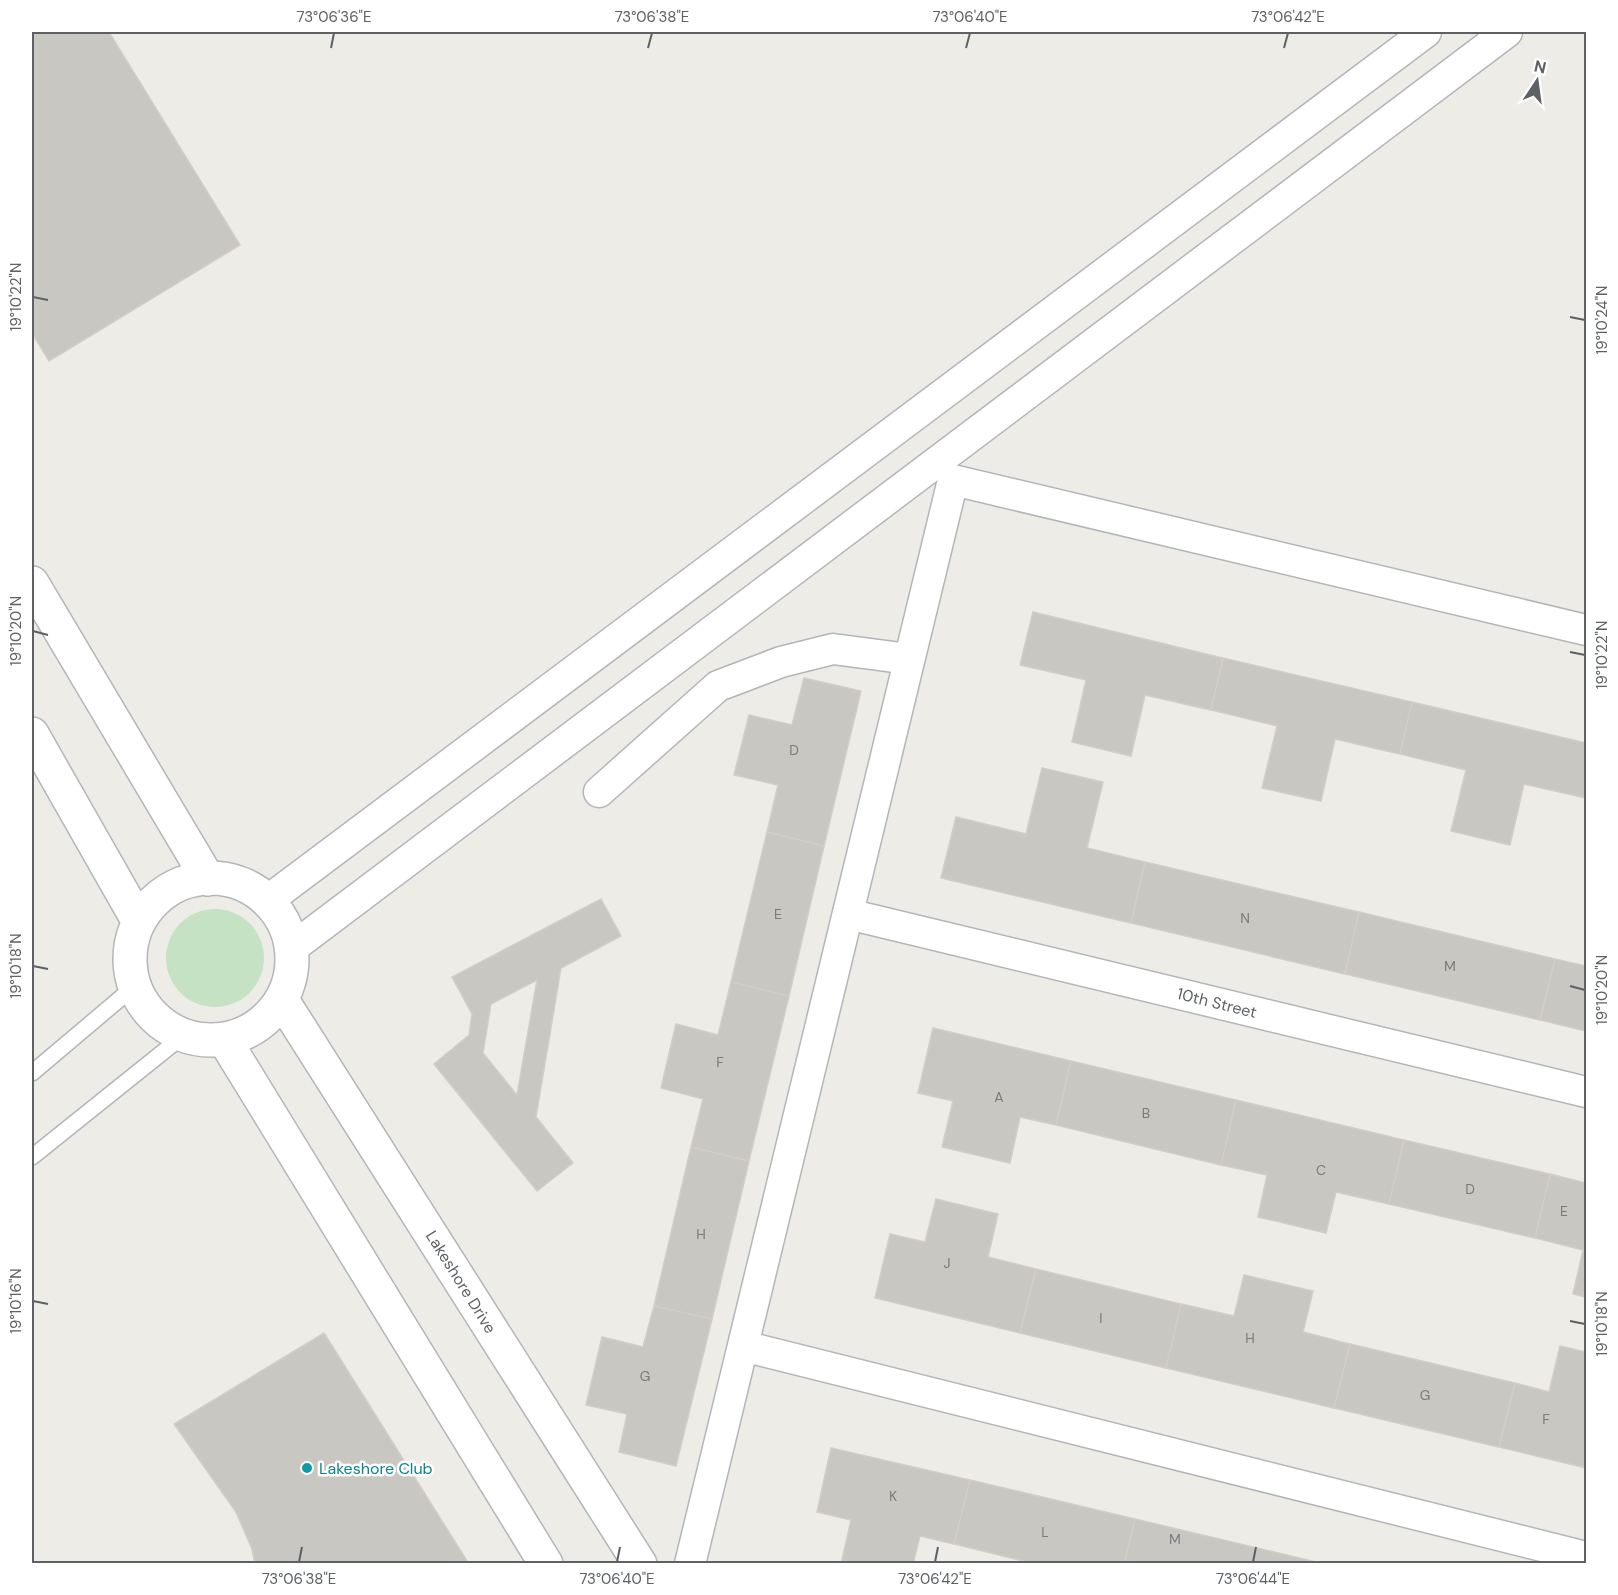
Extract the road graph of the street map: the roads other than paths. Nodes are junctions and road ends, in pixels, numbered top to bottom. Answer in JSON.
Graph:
{"nodes":[{"id":1,"x":1426,"y":32,"type":"edge"},
{"id":2,"x":1507,"y":32,"type":"edge"},
{"id":3,"x":32,"y":583,"type":"edge"},
{"id":4,"x":1587,"y":630,"type":"edge"},
{"id":5,"x":909,"y":659,"type":"junction"},
{"id":6,"x":32,"y":734,"type":"edge"},
{"id":7,"x":599,"y":792,"type":"dead end"},
{"id":8,"x":208,"y":879,"type":"junction"},
{"id":9,"x":267,"y":900,"type":"junction"},
{"id":10,"x":848,"y":914,"type":"junction"},
{"id":11,"x":139,"y":922,"type":"junction"},
{"id":12,"x":291,"y":948,"type":"junction"},
{"id":13,"x":135,"y":986,"type":"junction"},
{"id":14,"x":282,"y":1000,"type":"junction"},
{"id":15,"x":183,"y":1036,"type":"junction"},
{"id":16,"x":224,"y":1039,"type":"junction"},
{"id":17,"x":32,"y":1073,"type":"edge"},
{"id":18,"x":1587,"y":1092,"type":"edge"},
{"id":19,"x":32,"y":1157,"type":"edge"},
{"id":20,"x":743,"y":1346,"type":"junction"},
{"id":21,"x":1587,"y":1557,"type":"edge"},
{"id":22,"x":546,"y":1563,"type":"edge"},
{"id":23,"x":640,"y":1563,"type":"edge"},
{"id":24,"x":690,"y":1563,"type":"edge"}],
"edges":[{"from":1,"to":9,"type":"street"},
{"from":2,"to":12,"type":"street"},
{"from":3,"to":8,"type":"street"},
{"from":4,"to":5,"type":"street"},
{"from":5,"to":7,"type":"street"},
{"from":5,"to":10,"type":"street"},
{"from":6,"to":11,"type":"street"},
{"from":8,"to":9,"type":"street"},
{"from":8,"to":11,"type":"street"},
{"from":9,"to":12,"type":"street"},
{"from":10,"to":18,"type":"street","name":"10th Street"},
{"from":10,"to":20,"type":"street"},
{"from":11,"to":13,"type":"street"},
{"from":12,"to":14,"type":"street"},
{"from":13,"to":15,"type":"street"},
{"from":13,"to":17,"type":"lane"},
{"from":14,"to":16,"type":"street"},
{"from":14,"to":23,"type":"street","name":"Lakeshore Drive"},
{"from":15,"to":16,"type":"street"},
{"from":15,"to":19,"type":"lane"},
{"from":16,"to":22,"type":"street"},
{"from":20,"to":21,"type":"street"},
{"from":20,"to":24,"type":"street"}]}
